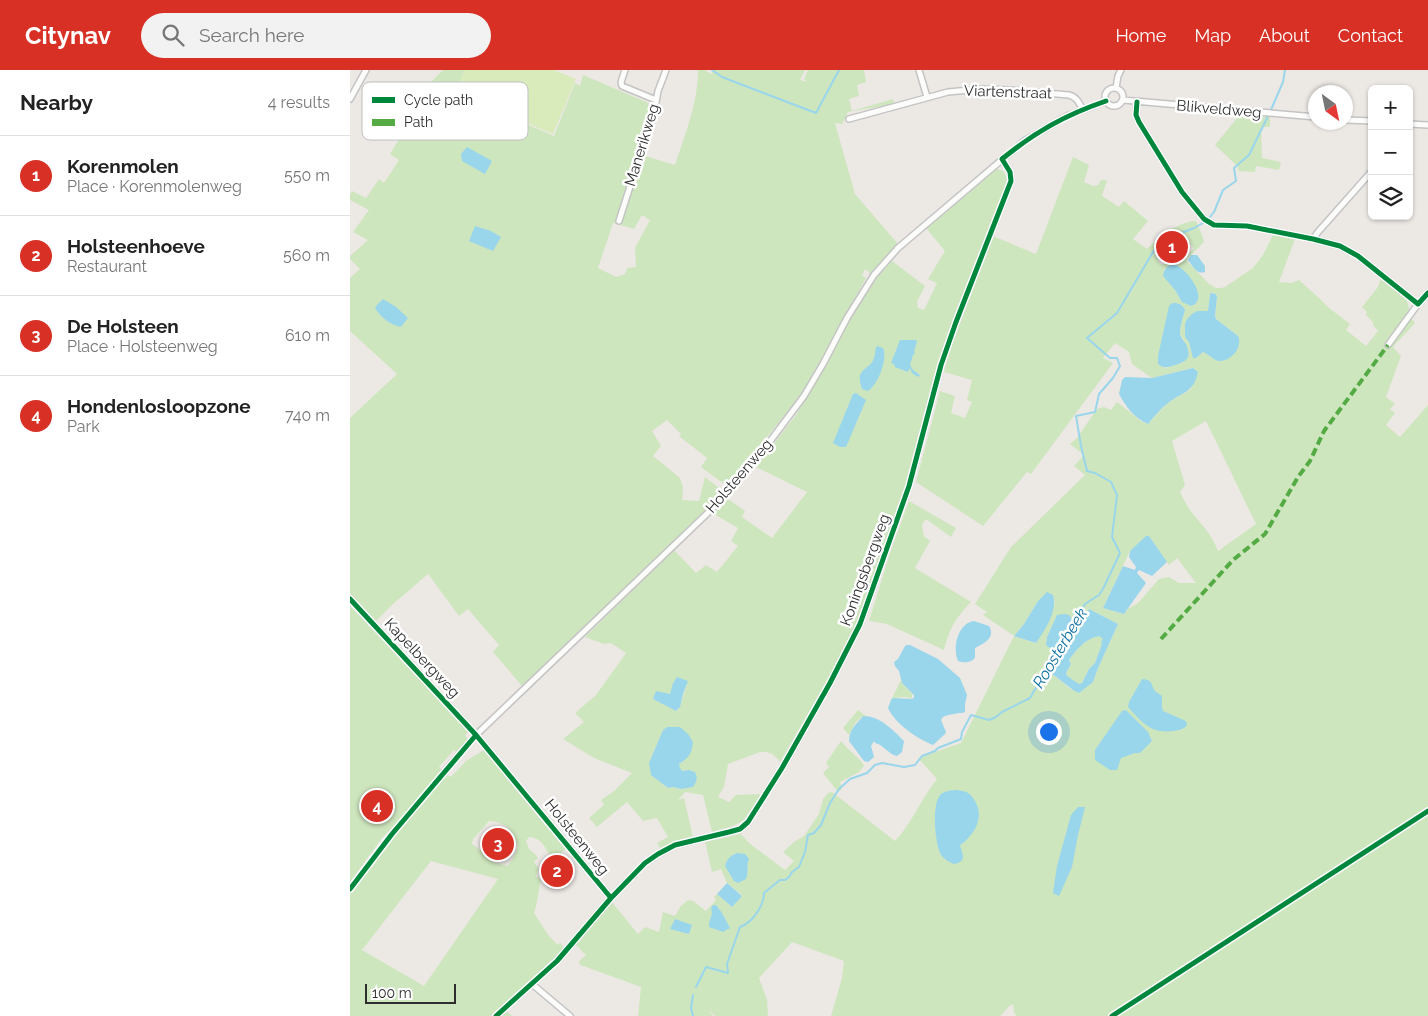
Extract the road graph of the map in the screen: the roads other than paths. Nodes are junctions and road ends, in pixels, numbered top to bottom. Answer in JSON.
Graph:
{"nodes":[{"id":1,"x":366,"y":70,"type":"edge"},
{"id":2,"x":625,"y":70,"type":"edge"},
{"id":3,"x":666,"y":70,"type":"edge"},
{"id":4,"x":919,"y":70,"type":"edge"},
{"id":5,"x":1121,"y":70,"type":"edge"},
{"id":6,"x":1116,"y":88,"type":"junction"},
{"id":7,"x":927,"y":97,"type":"junction"},
{"id":8,"x":350,"y":99,"type":"edge"},
{"id":9,"x":656,"y":100,"type":"junction"},
{"id":10,"x":1123,"y":100,"type":"junction"},
{"id":11,"x":1106,"y":101,"type":"junction"},
{"id":12,"x":1137,"y":102,"type":"junction"},
{"id":13,"x":1083,"y":110,"type":"junction"},
{"id":14,"x":1308,"y":116,"type":"edge"},
{"id":15,"x":849,"y":119,"type":"dead end"},
{"id":16,"x":1353,"y":120,"type":"edge"},
{"id":17,"x":1368,"y":121,"type":"edge"},
{"id":18,"x":1413,"y":124,"type":"edge"},
{"id":19,"x":1428,"y":125,"type":"edge"},
{"id":20,"x":1002,"y":159,"type":"junction"},
{"id":21,"x":1368,"y":175,"type":"edge"},
{"id":22,"x":618,"y":221,"type":"dead end"},
{"id":23,"x":1313,"y":239,"type":"junction"},
{"id":24,"x":1428,"y":293,"type":"edge"},
{"id":25,"x":1418,"y":304,"type":"junction"},
{"id":26,"x":1388,"y":345,"type":"dead end"},
{"id":27,"x":350,"y":599,"type":"edge"},
{"id":28,"x":476,"y":734,"type":"junction"},
{"id":29,"x":443,"y":773,"type":"dead end"},
{"id":30,"x":611,"y":898,"type":"junction"},
{"id":31,"x":532,"y":984,"type":"junction"},
{"id":32,"x":496,"y":1016,"type":"edge"},
{"id":33,"x":570,"y":1016,"type":"edge"}],
"edges":[{"from":1,"to":8,"type":"street"},
{"from":2,"to":9,"type":"street"},
{"from":3,"to":9,"type":"street","name":"Manerikweg"},
{"from":4,"to":7,"type":"street"},
{"from":5,"to":6,"type":"street"},
{"from":6,"to":10,"type":"street"},
{"from":6,"to":11,"type":"street"},
{"from":7,"to":13,"type":"street","name":"Viartenstraat"},
{"from":7,"to":15,"type":"street","name":"Viartenstraat"},
{"from":9,"to":22,"type":"street","name":"Manerikweg"},
{"from":10,"to":11,"type":"street"},
{"from":10,"to":12,"type":"street","name":"Blikveldweg"},
{"from":11,"to":13,"type":"street","name":"Holsteenweg"},
{"from":12,"to":14,"type":"street","name":"Blikveldweg"},
{"from":12,"to":23,"type":"street"},
{"from":13,"to":20,"type":"street","name":"Holsteenweg"},
{"from":16,"to":17,"type":"street"},
{"from":18,"to":19,"type":"street"},
{"from":20,"to":28,"type":"street","name":"Holsteenweg"},
{"from":20,"to":30,"type":"street","name":"Koningsbergweg"},
{"from":21,"to":23,"type":"street"},
{"from":23,"to":25,"type":"street"},
{"from":24,"to":25,"type":"street"},
{"from":25,"to":26,"type":"street"},
{"from":27,"to":28,"type":"street","name":"Kapelbergweg"},
{"from":28,"to":29,"type":"street"},
{"from":28,"to":30,"type":"street","name":"Holsteenweg"},
{"from":30,"to":31,"type":"street"},
{"from":31,"to":32,"type":"street"},
{"from":31,"to":33,"type":"street"}]}
